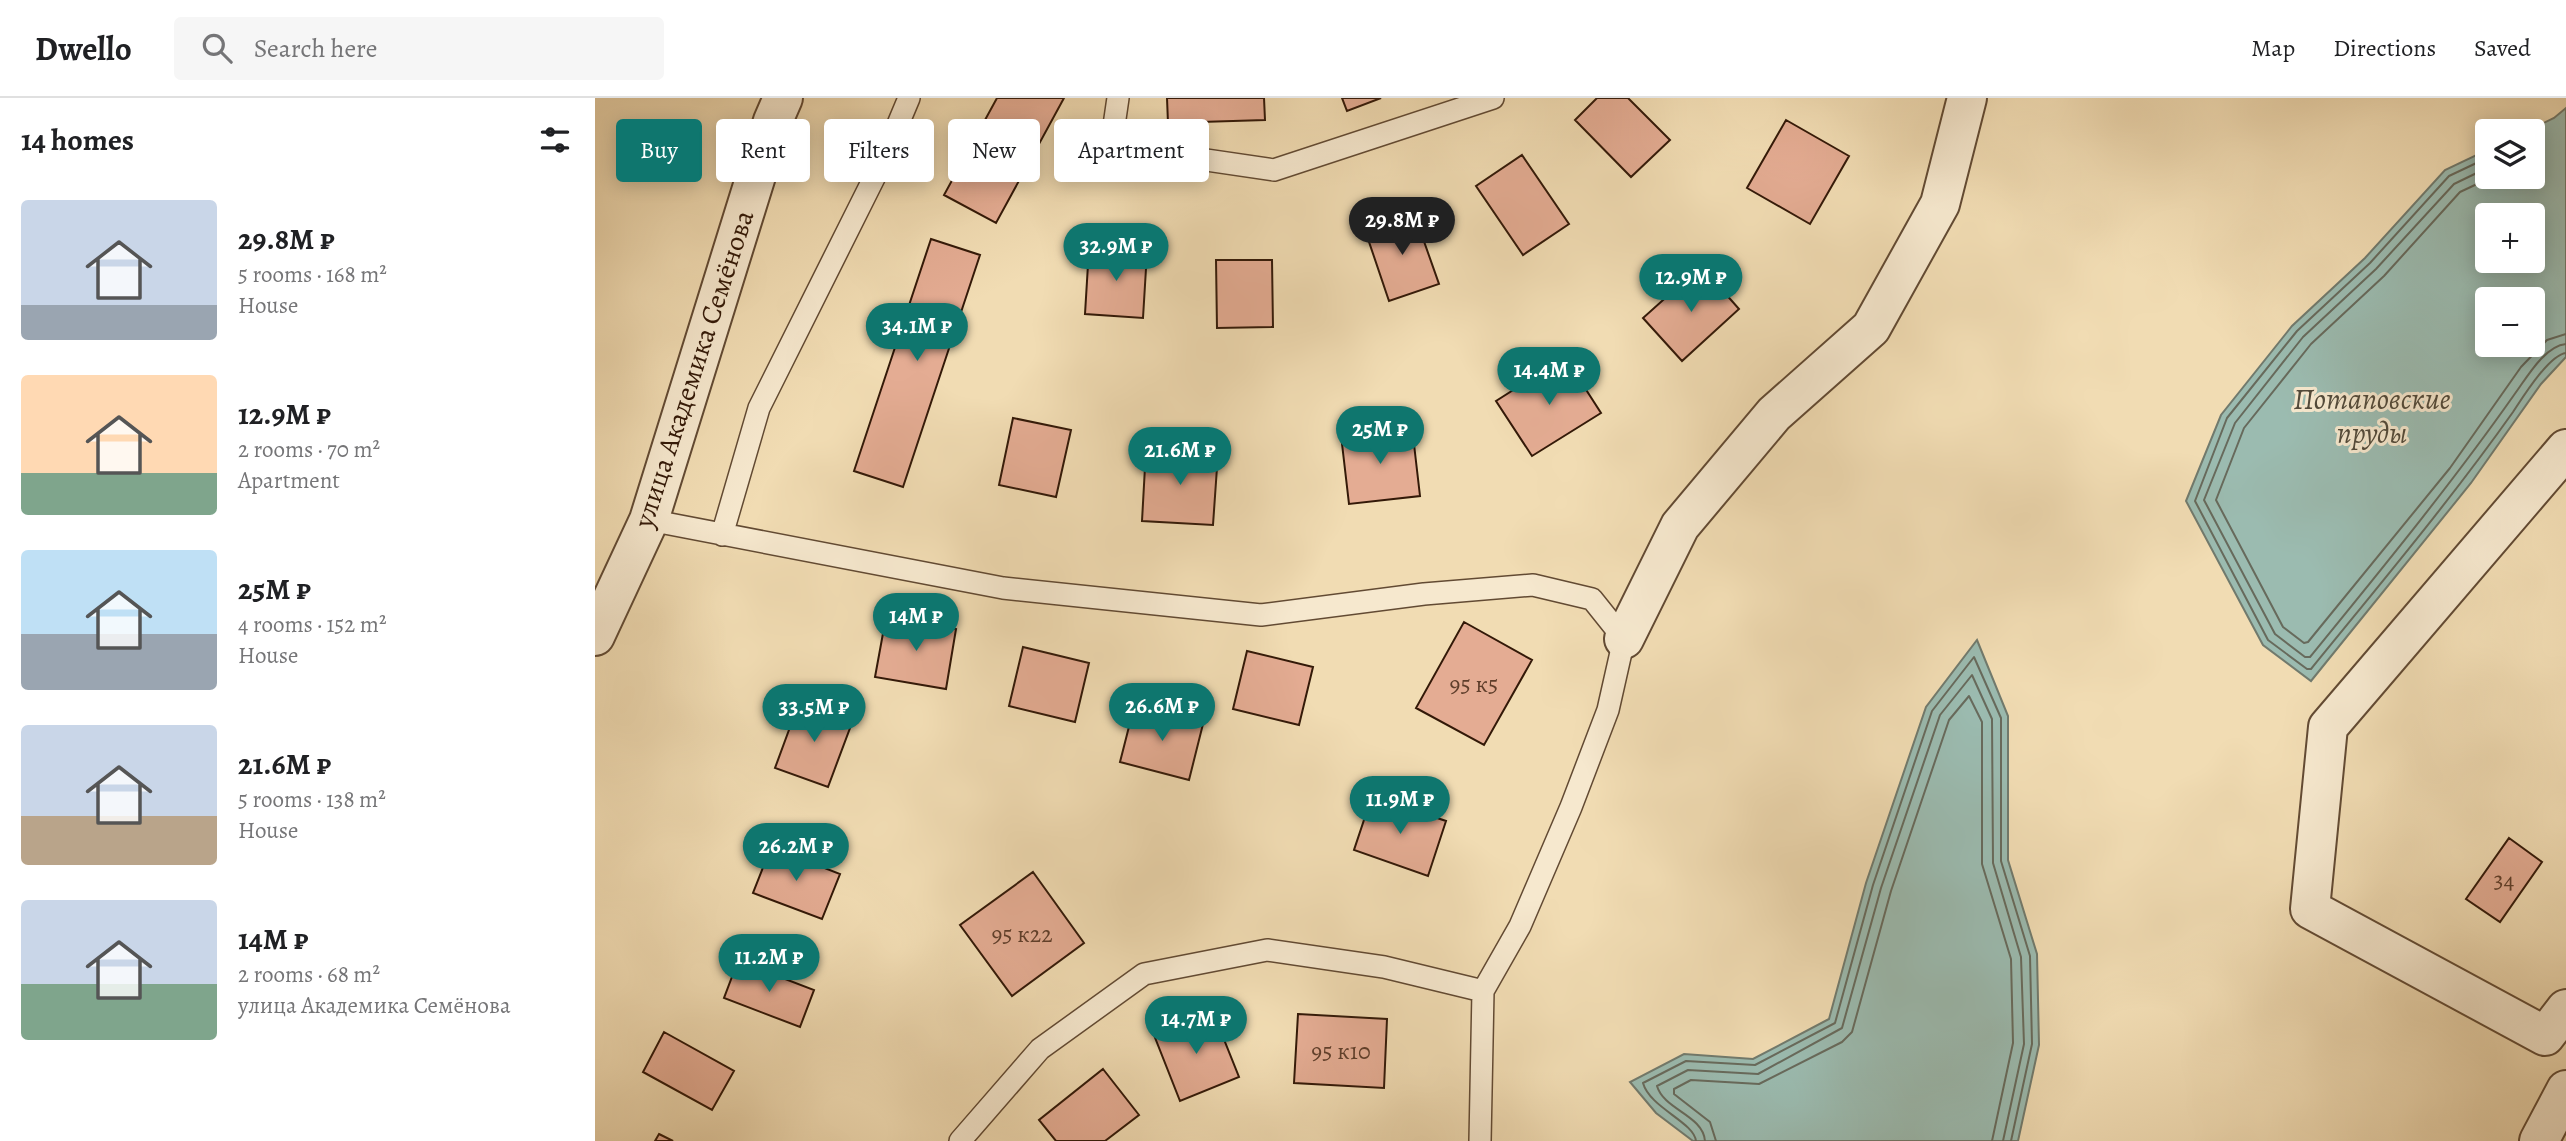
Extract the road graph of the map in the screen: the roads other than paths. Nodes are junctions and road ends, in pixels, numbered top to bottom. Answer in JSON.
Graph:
{"nodes":[{"id":1,"x":783,"y":98,"type":"edge"},
{"id":2,"x":909,"y":98,"type":"edge"},
{"id":3,"x":1118,"y":98,"type":"edge"},
{"id":4,"x":1493,"y":98,"type":"edge"},
{"id":5,"x":1967,"y":98,"type":"edge"},
{"id":6,"x":2566,"y":449,"type":"edge"},
{"id":7,"x":649,"y":520,"type":"junction"},
{"id":8,"x":722,"y":535,"type":"junction"},
{"id":9,"x":595,"y":636,"type":"edge"},
{"id":10,"x":1624,"y":639,"type":"junction"},
{"id":11,"x":1483,"y":991,"type":"junction"},
{"id":12,"x":2566,"y":1010,"type":"edge"},
{"id":13,"x":2566,"y":1090,"type":"edge"},
{"id":14,"x":960,"y":1141,"type":"edge"},
{"id":15,"x":1480,"y":1141,"type":"edge"},
{"id":16,"x":2539,"y":1141,"type":"edge"}],
"edges":[{"from":1,"to":7,"type":"street","name":"улица Академика Семёнова"},
{"from":2,"to":8,"type":"lane"},
{"from":3,"to":4,"type":"lane"},
{"from":5,"to":10,"type":"street"},
{"from":6,"to":12,"type":"street"},
{"from":7,"to":8,"type":"lane"},
{"from":7,"to":9,"type":"street","name":"улица Академика Семёнова"},
{"from":8,"to":10,"type":"lane"},
{"from":10,"to":11,"type":"lane"},
{"from":11,"to":14,"type":"lane"},
{"from":11,"to":15,"type":"lane"},
{"from":13,"to":16,"type":"street"}]}
